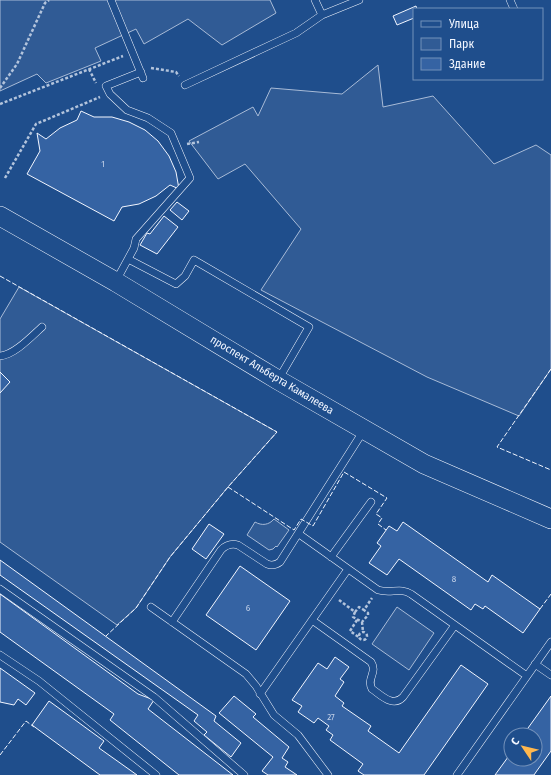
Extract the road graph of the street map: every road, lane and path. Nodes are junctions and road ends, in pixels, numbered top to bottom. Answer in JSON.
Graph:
{"nodes":[{"id":1,"x":49,"y":0,"type":"edge"},
{"id":2,"x":111,"y":0,"type":"edge"},
{"id":3,"x":315,"y":0,"type":"edge"},
{"id":4,"x":359,"y":0,"type":"edge"},
{"id":5,"x":322,"y":15,"type":"junction"},
{"id":6,"x":134,"y":56,"type":"junction"},
{"id":7,"x":185,"y":85,"type":"joint"},
{"id":8,"x":0,"y":88,"type":"edge"},
{"id":9,"x":103,"y":96,"type":"dead end"},
{"id":10,"x":0,"y":104,"type":"edge"},
{"id":11,"x":5,"y":178,"type":"dead end"},
{"id":12,"x":0,"y":216,"type":"edge"},
{"id":13,"x":128,"y":259,"type":"junction"},
{"id":14,"x":116,"y":282,"type":"junction"},
{"id":15,"x":42,"y":327,"type":"dead end"},
{"id":16,"x":0,"y":356,"type":"edge"},
{"id":17,"x":278,"y":380,"type":"junction"},
{"id":18,"x":364,"y":430,"type":"junction"},
{"id":19,"x":371,"y":502,"type":"dead end"},
{"id":20,"x":551,"y":519,"type":"edge"},
{"id":21,"x":299,"y":534,"type":"junction"},
{"id":22,"x":331,"y":557,"type":"junction"},
{"id":23,"x":348,"y":569,"type":"junction"},
{"id":24,"x":0,"y":589,"type":"edge"},
{"id":25,"x":378,"y":590,"type":"junction"},
{"id":26,"x":330,"y":594,"type":"junction"},
{"id":27,"x":151,"y":607,"type":"dead end"},
{"id":28,"x":364,"y":610,"type":"junction"},
{"id":29,"x":355,"y":612,"type":"junction"},
{"id":30,"x":312,"y":620,"type":"junction"},
{"id":31,"x":357,"y":620,"type":"junction"},
{"id":32,"x":172,"y":622,"type":"junction"},
{"id":33,"x":362,"y":622,"type":"junction"},
{"id":34,"x":455,"y":625,"type":"junction"},
{"id":35,"x":363,"y":632,"type":"junction"},
{"id":36,"x":360,"y":638,"type":"junction"},
{"id":37,"x":551,"y":642,"type":"edge"},
{"id":38,"x":0,"y":655,"type":"edge"},
{"id":39,"x":535,"y":664,"type":"junction"},
{"id":40,"x":551,"y":675,"type":"edge"},
{"id":41,"x":527,"y":676,"type":"junction"},
{"id":42,"x":260,"y":694,"type":"junction"},
{"id":43,"x":156,"y":775,"type":"edge"},
{"id":44,"x":244,"y":775,"type":"edge"},
{"id":45,"x":328,"y":775,"type":"edge"},
{"id":46,"x":457,"y":775,"type":"edge"}],
"edges":[{"from":1,"to":8,"type":"path"},
{"from":2,"to":6,"type":"lane"},
{"from":3,"to":5,"type":"lane"},
{"from":4,"to":5,"type":"lane"},
{"from":5,"to":7,"type":"lane"},
{"from":6,"to":7,"type":"path"},
{"from":6,"to":10,"type":"path"},
{"from":6,"to":13,"type":"lane"},
{"from":9,"to":11,"type":"path"},
{"from":12,"to":14,"type":"main road","name":"проспект Альберта Камалеева"},
{"from":13,"to":14,"type":"lane"},
{"from":13,"to":17,"type":"lane"},
{"from":14,"to":17,"type":"main road","name":"проспект Альберта Камалеева"},
{"from":15,"to":16,"type":"lane"},
{"from":17,"to":18,"type":"main road","name":"проспект Альберта Камалеева"},
{"from":18,"to":20,"type":"main road","name":"проспект Альберта Камалеева"},
{"from":18,"to":21,"type":"lane"},
{"from":19,"to":22,"type":"lane"},
{"from":21,"to":22,"type":"lane"},
{"from":21,"to":32,"type":"lane"},
{"from":22,"to":23,"type":"lane"},
{"from":23,"to":25,"type":"lane"},
{"from":23,"to":26,"type":"lane"},
{"from":24,"to":44,"type":"lane"},
{"from":25,"to":28,"type":"path"},
{"from":25,"to":34,"type":"lane"},
{"from":26,"to":29,"type":"path"},
{"from":26,"to":30,"type":"lane"},
{"from":27,"to":32,"type":"lane"},
{"from":28,"to":29,"type":"path"},
{"from":28,"to":33,"type":"path"},
{"from":29,"to":31,"type":"path"},
{"from":30,"to":34,"type":"lane"},
{"from":30,"to":42,"type":"lane"},
{"from":31,"to":33,"type":"path"},
{"from":31,"to":36,"type":"path"},
{"from":32,"to":42,"type":"lane"},
{"from":33,"to":35,"type":"path"},
{"from":34,"to":41,"type":"lane"},
{"from":35,"to":36,"type":"path"},
{"from":35,"to":36,"type":"path"},
{"from":37,"to":39,"type":"lane"},
{"from":38,"to":43,"type":"lane"},
{"from":39,"to":40,"type":"lane"},
{"from":39,"to":41,"type":"lane"},
{"from":41,"to":46,"type":"lane"},
{"from":42,"to":45,"type":"lane"}]}
